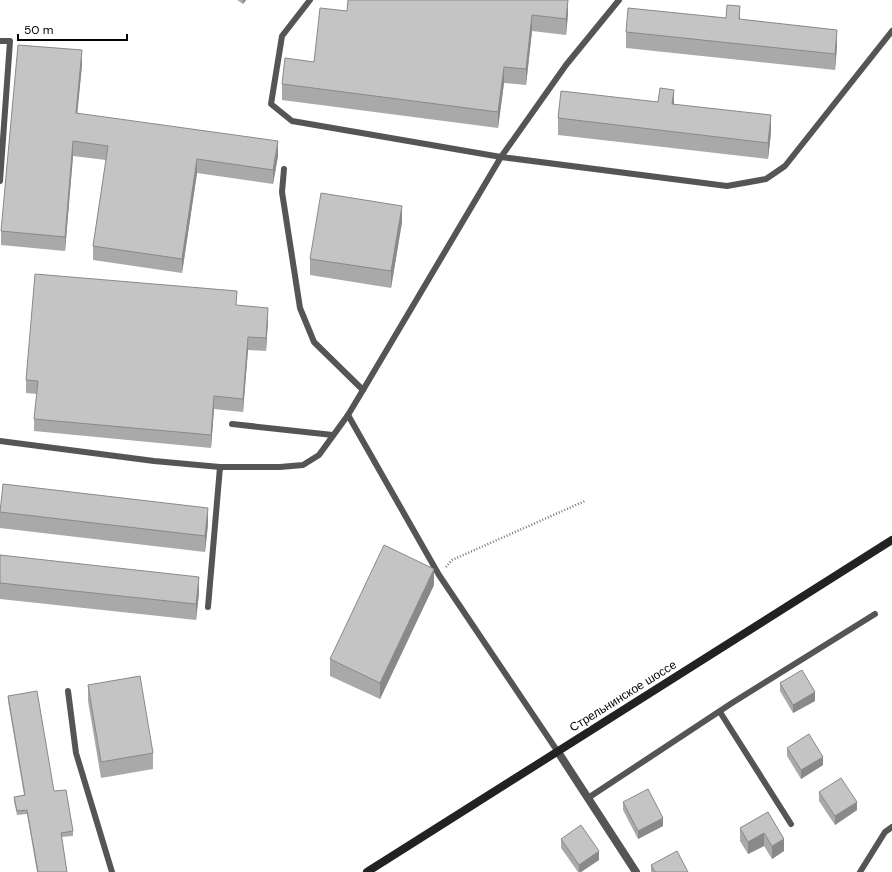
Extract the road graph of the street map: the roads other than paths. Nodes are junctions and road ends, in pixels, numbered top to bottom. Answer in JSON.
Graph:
{"nodes":[{"id":1,"x":310,"y":0,"type":"edge"},
{"id":2,"x":619,"y":0,"type":"edge"},
{"id":3,"x":892,"y":31,"type":"edge"},
{"id":4,"x":0,"y":41,"type":"edge"},
{"id":5,"x":501,"y":157,"type":"junction"},
{"id":6,"x":284,"y":169,"type":"dead end"},
{"id":7,"x":0,"y":181,"type":"edge"},
{"id":8,"x":363,"y":390,"type":"junction"},
{"id":9,"x":348,"y":415,"type":"junction"},
{"id":10,"x":232,"y":424,"type":"dead end"},
{"id":11,"x":333,"y":435,"type":"junction"},
{"id":12,"x":0,"y":440,"type":"edge"},
{"id":13,"x":220,"y":467,"type":"junction"},
{"id":14,"x":892,"y":540,"type":"edge"},
{"id":15,"x":208,"y":607,"type":"dead end"},
{"id":16,"x":875,"y":614,"type":"dead end"},
{"id":17,"x":68,"y":691,"type":"dead end"},
{"id":18,"x":720,"y":712,"type":"junction"},
{"id":19,"x":558,"y":752,"type":"junction"},
{"id":20,"x":588,"y":798,"type":"junction"},
{"id":21,"x":791,"y":824,"type":"dead end"},
{"id":22,"x":892,"y":827,"type":"edge"},
{"id":23,"x":112,"y":872,"type":"edge"},
{"id":24,"x":367,"y":872,"type":"edge"},
{"id":25,"x":636,"y":872,"type":"edge"},
{"id":26,"x":860,"y":872,"type":"edge"}],
"edges":[{"from":1,"to":5,"type":"lane"},
{"from":2,"to":5,"type":"lane"},
{"from":3,"to":5,"type":"lane"},
{"from":4,"to":7,"type":"lane"},
{"from":5,"to":8,"type":"lane"},
{"from":6,"to":8,"type":"lane"},
{"from":8,"to":9,"type":"lane"},
{"from":9,"to":11,"type":"lane"},
{"from":9,"to":19,"type":"lane"},
{"from":10,"to":11,"type":"lane"},
{"from":11,"to":13,"type":"lane"},
{"from":12,"to":13,"type":"lane"},
{"from":13,"to":15,"type":"lane"},
{"from":14,"to":19,"type":"main road","name":"Стрельнинское шоссе"},
{"from":16,"to":18,"type":"lane"},
{"from":17,"to":23,"type":"lane"},
{"from":18,"to":20,"type":"lane"},
{"from":18,"to":21,"type":"lane"},
{"from":19,"to":20,"type":"street"},
{"from":19,"to":24,"type":"main road","name":"Стрельнинское шоссе"},
{"from":20,"to":25,"type":"street"},
{"from":22,"to":26,"type":"lane"}]}
